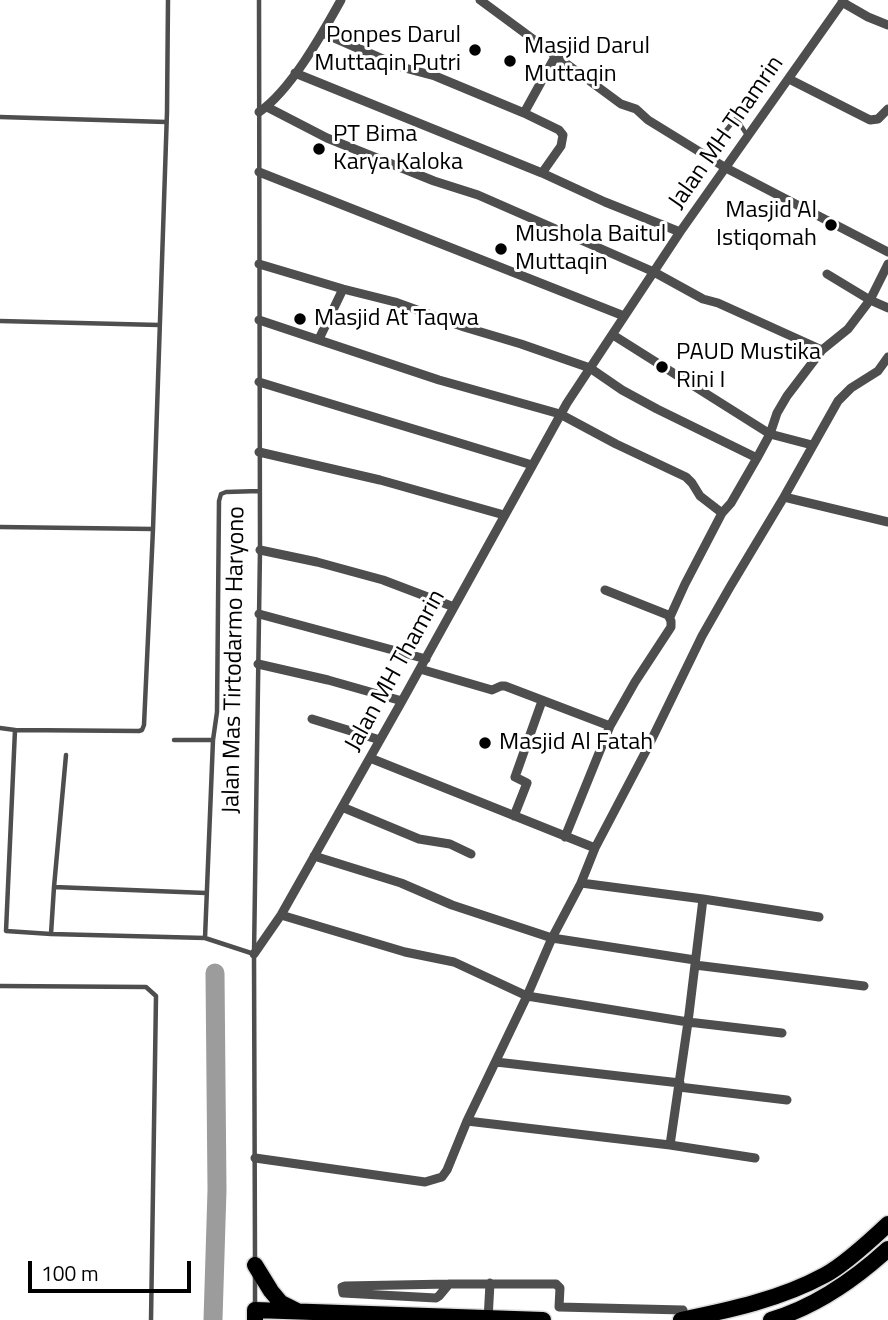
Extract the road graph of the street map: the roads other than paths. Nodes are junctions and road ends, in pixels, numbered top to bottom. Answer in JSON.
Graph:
{"nodes":[{"id":1,"x":168,"y":0,"type":"edge"},
{"id":2,"x":259,"y":0,"type":"edge"},
{"id":3,"x":341,"y":0,"type":"edge"},
{"id":4,"x":480,"y":0,"type":"edge"},
{"id":5,"x":843,"y":1,"type":"edge"},
{"id":6,"x":888,"y":25,"type":"edge"},
{"id":7,"x":323,"y":33,"type":"junction"},
{"id":8,"x":556,"y":55,"type":"junction"},
{"id":9,"x":295,"y":74,"type":"junction"},
{"id":10,"x":789,"y":79,"type":"junction"},
{"id":11,"x":749,"y":98,"type":"dead end"},
{"id":12,"x":888,"y":109,"type":"edge"},
{"id":13,"x":263,"y":110,"type":"junction"},
{"id":14,"x":524,"y":113,"type":"junction"},
{"id":15,"x":0,"y":117,"type":"edge"},
{"id":16,"x":736,"y":118,"type":"junction"},
{"id":17,"x":166,"y":122,"type":"junction"},
{"id":18,"x":748,"y":135,"type":"junction"},
{"id":19,"x":720,"y":138,"type":"dead end"},
{"id":20,"x":726,"y":169,"type":"junction"},
{"id":21,"x":259,"y":172,"type":"junction"},
{"id":22,"x":542,"y":173,"type":"junction"},
{"id":23,"x":680,"y":232,"type":"junction"},
{"id":24,"x":888,"y":251,"type":"edge"},
{"id":25,"x":259,"y":264,"type":"junction"},
{"id":26,"x":888,"y":264,"type":"edge"},
{"id":27,"x":654,"y":272,"type":"junction"},
{"id":28,"x":827,"y":274,"type":"dead end"},
{"id":29,"x":343,"y":289,"type":"junction"},
{"id":30,"x":870,"y":300,"type":"junction"},
{"id":31,"x":888,"y":309,"type":"edge"},
{"id":32,"x":624,"y":316,"type":"junction"},
{"id":33,"x":259,"y":320,"type":"junction"},
{"id":34,"x":0,"y":321,"type":"edge"},
{"id":35,"x":159,"y":325,"type":"junction"},
{"id":36,"x":613,"y":335,"type":"junction"},
{"id":37,"x":319,"y":339,"type":"junction"},
{"id":38,"x":822,"y":350,"type":"junction"},
{"id":39,"x":888,"y":357,"type":"edge"},
{"id":40,"x":590,"y":368,"type":"junction"},
{"id":41,"x":259,"y":382,"type":"junction"},
{"id":42,"x":560,"y":414,"type":"junction"},
{"id":43,"x":770,"y":434,"type":"junction"},
{"id":44,"x":812,"y":445,"type":"junction"},
{"id":45,"x":259,"y":453,"type":"junction"},
{"id":46,"x":757,"y":458,"type":"junction"},
{"id":47,"x":532,"y":465,"type":"junction"},
{"id":48,"x":259,"y":491,"type":"junction"},
{"id":49,"x":784,"y":497,"type":"junction"},
{"id":50,"x":722,"y":513,"type":"junction"},
{"id":51,"x":504,"y":515,"type":"junction"},
{"id":52,"x":888,"y":522,"type":"edge"},
{"id":53,"x":0,"y":527,"type":"edge"},
{"id":54,"x":153,"y":529,"type":"junction"},
{"id":55,"x":260,"y":550,"type":"junction"},
{"id":56,"x":605,"y":590,"type":"dead end"},
{"id":57,"x":454,"y":607,"type":"junction"},
{"id":58,"x":259,"y":614,"type":"junction"},
{"id":59,"x":670,"y":617,"type":"junction"},
{"id":60,"x":426,"y":659,"type":"junction"},
{"id":61,"x":258,"y":664,"type":"junction"},
{"id":62,"x":420,"y":669,"type":"junction"},
{"id":63,"x":402,"y":701,"type":"junction"},
{"id":64,"x":542,"y":701,"type":"junction"},
{"id":65,"x":312,"y":719,"type":"dead end"},
{"id":66,"x":610,"y":726,"type":"junction"},
{"id":67,"x":0,"y":728,"type":"edge"},
{"id":68,"x":15,"y":730,"type":"junction"},
{"id":69,"x":174,"y":740,"type":"dead end"},
{"id":70,"x":213,"y":740,"type":"junction"},
{"id":71,"x":380,"y":740,"type":"junction"},
{"id":72,"x":66,"y":755,"type":"dead end"},
{"id":73,"x":370,"y":758,"type":"junction"},
{"id":74,"x":342,"y":807,"type":"junction"},
{"id":75,"x":514,"y":816,"type":"junction"},
{"id":76,"x":565,"y":837,"type":"junction"},
{"id":77,"x":595,"y":848,"type":"junction"},
{"id":78,"x":471,"y":854,"type":"dead end"},
{"id":79,"x":314,"y":856,"type":"junction"},
{"id":80,"x":581,"y":883,"type":"junction"},
{"id":81,"x":54,"y":887,"type":"junction"},
{"id":82,"x":206,"y":893,"type":"junction"},
{"id":83,"x":703,"y":899,"type":"junction"},
{"id":84,"x":281,"y":915,"type":"junction"},
{"id":85,"x":819,"y":917,"type":"dead end"},
{"id":86,"x":3,"y":931,"type":"edge"},
{"id":87,"x":51,"y":934,"type":"junction"},
{"id":88,"x":552,"y":937,"type":"junction"},
{"id":89,"x":205,"y":938,"type":"junction"},
{"id":90,"x":254,"y":954,"type":"junction"},
{"id":91,"x":695,"y":963,"type":"junction"},
{"id":92,"x":0,"y":986,"type":"edge"},
{"id":93,"x":864,"y":986,"type":"dead end"},
{"id":94,"x":527,"y":996,"type":"junction"},
{"id":95,"x":688,"y":1022,"type":"junction"},
{"id":96,"x":782,"y":1033,"type":"dead end"},
{"id":97,"x":496,"y":1062,"type":"junction"},
{"id":98,"x":679,"y":1085,"type":"junction"},
{"id":99,"x":787,"y":1100,"type":"dead end"},
{"id":100,"x":467,"y":1121,"type":"junction"},
{"id":101,"x":670,"y":1145,"type":"junction"},
{"id":102,"x":255,"y":1158,"type":"junction"},
{"id":103,"x":755,"y":1158,"type":"dead end"},
{"id":104,"x":888,"y":1224,"type":"edge"},
{"id":105,"x":888,"y":1248,"type":"edge"},
{"id":106,"x":255,"y":1265,"type":"junction"},
{"id":107,"x":490,"y":1283,"type":"junction"},
{"id":108,"x":449,"y":1284,"type":"junction"},
{"id":109,"x":298,"y":1312,"type":"junction"},
{"id":110,"x":255,"y":1315,"type":"edge"},
{"id":111,"x":682,"y":1315,"type":"edge"},
{"id":112,"x":488,"y":1319,"type":"edge"},
{"id":113,"x":151,"y":1320,"type":"edge"},
{"id":114,"x":543,"y":1320,"type":"edge"},
{"id":115,"x":771,"y":1320,"type":"edge"}],
"edges":[{"from":1,"to":17,"type":"lane"},
{"from":2,"to":13,"type":"lane","name":"Jalan Mas Tirtodarmo Haryono"},
{"from":3,"to":7,"type":"street"},
{"from":4,"to":8,"type":"street"},
{"from":5,"to":6,"type":"street"},
{"from":5,"to":10,"type":"street","name":"Jalan MH Thamrin"},
{"from":7,"to":9,"type":"street"},
{"from":7,"to":14,"type":"street"},
{"from":8,"to":14,"type":"street"},
{"from":8,"to":20,"type":"street"},
{"from":9,"to":13,"type":"street"},
{"from":9,"to":22,"type":"street"},
{"from":10,"to":12,"type":"street"},
{"from":10,"to":18,"type":"street","name":"Jalan MH Thamrin"},
{"from":11,"to":16,"type":"lane"},
{"from":13,"to":21,"type":"lane","name":"Jalan Mas Tirtodarmo Haryono"},
{"from":13,"to":27,"type":"street"},
{"from":14,"to":22,"type":"street"},
{"from":15,"to":17,"type":"lane"},
{"from":16,"to":18,"type":"lane"},
{"from":16,"to":19,"type":"lane"},
{"from":17,"to":35,"type":"lane"},
{"from":18,"to":20,"type":"street","name":"Jalan MH Thamrin"},
{"from":20,"to":23,"type":"street","name":"Jalan MH Thamrin"},
{"from":20,"to":24,"type":"street"},
{"from":21,"to":25,"type":"lane","name":"Jalan Mas Tirtodarmo Haryono"},
{"from":21,"to":32,"type":"street"},
{"from":22,"to":23,"type":"street"},
{"from":23,"to":27,"type":"street","name":"Jalan MH Thamrin"},
{"from":25,"to":29,"type":"street"},
{"from":25,"to":33,"type":"lane","name":"Jalan Mas Tirtodarmo Haryono"},
{"from":26,"to":30,"type":"street"},
{"from":27,"to":32,"type":"street","name":"Jalan MH Thamrin"},
{"from":27,"to":38,"type":"street"},
{"from":28,"to":30,"type":"street"},
{"from":29,"to":37,"type":"street"},
{"from":29,"to":40,"type":"street"},
{"from":30,"to":31,"type":"street"},
{"from":30,"to":38,"type":"street"},
{"from":32,"to":36,"type":"street","name":"Jalan MH Thamrin"},
{"from":33,"to":37,"type":"street"},
{"from":33,"to":41,"type":"lane","name":"Jalan Mas Tirtodarmo Haryono"},
{"from":34,"to":35,"type":"lane"},
{"from":35,"to":54,"type":"lane"},
{"from":36,"to":40,"type":"street","name":"Jalan MH Thamrin"},
{"from":36,"to":43,"type":"street"},
{"from":37,"to":42,"type":"street"},
{"from":38,"to":43,"type":"street"},
{"from":39,"to":44,"type":"street"},
{"from":40,"to":42,"type":"street","name":"Jalan MH Thamrin"},
{"from":40,"to":46,"type":"street"},
{"from":41,"to":45,"type":"lane","name":"Jalan Mas Tirtodarmo Haryono"},
{"from":41,"to":47,"type":"street"},
{"from":42,"to":47,"type":"street","name":"Jalan MH Thamrin"},
{"from":42,"to":50,"type":"street"},
{"from":43,"to":44,"type":"street"},
{"from":43,"to":46,"type":"street"},
{"from":44,"to":49,"type":"street"},
{"from":45,"to":48,"type":"lane","name":"Jalan Mas Tirtodarmo Haryono"},
{"from":45,"to":51,"type":"street"},
{"from":46,"to":50,"type":"street"},
{"from":47,"to":51,"type":"street","name":"Jalan MH Thamrin"},
{"from":48,"to":55,"type":"lane","name":"Jalan Mas Tirtodarmo Haryono"},
{"from":48,"to":70,"type":"lane"},
{"from":49,"to":52,"type":"street"},
{"from":49,"to":77,"type":"street"},
{"from":50,"to":59,"type":"street"},
{"from":51,"to":57,"type":"street","name":"Jalan MH Thamrin"},
{"from":53,"to":54,"type":"lane"},
{"from":54,"to":68,"type":"lane"},
{"from":55,"to":57,"type":"street"},
{"from":55,"to":58,"type":"lane","name":"Jalan Mas Tirtodarmo Haryono"},
{"from":56,"to":59,"type":"street"},
{"from":57,"to":60,"type":"street","name":"Jalan MH Thamrin"},
{"from":58,"to":60,"type":"street"},
{"from":58,"to":61,"type":"lane","name":"Jalan Mas Tirtodarmo Haryono"},
{"from":59,"to":66,"type":"street"},
{"from":60,"to":62,"type":"street","name":"Jalan MH Thamrin"},
{"from":61,"to":63,"type":"street"},
{"from":61,"to":90,"type":"lane","name":"Jalan Mas Tirtodarmo Haryono"},
{"from":62,"to":63,"type":"street","name":"Jalan MH Thamrin"},
{"from":62,"to":64,"type":"street"},
{"from":63,"to":71,"type":"street","name":"Jalan MH Thamrin"},
{"from":64,"to":66,"type":"street"},
{"from":64,"to":75,"type":"street"},
{"from":65,"to":71,"type":"street"},
{"from":66,"to":76,"type":"street"},
{"from":67,"to":68,"type":"lane"},
{"from":68,"to":86,"type":"lane"},
{"from":69,"to":70,"type":"lane"},
{"from":70,"to":82,"type":"lane"},
{"from":71,"to":73,"type":"street","name":"Jalan MH Thamrin"},
{"from":72,"to":81,"type":"lane"},
{"from":73,"to":74,"type":"street","name":"Jalan MH Thamrin"},
{"from":73,"to":75,"type":"street"},
{"from":74,"to":78,"type":"street"},
{"from":74,"to":79,"type":"street","name":"Jalan MH Thamrin"},
{"from":75,"to":76,"type":"street"},
{"from":76,"to":77,"type":"street"},
{"from":77,"to":80,"type":"street"},
{"from":79,"to":84,"type":"street","name":"Jalan MH Thamrin"},
{"from":79,"to":88,"type":"street"},
{"from":80,"to":83,"type":"street"},
{"from":80,"to":88,"type":"street"},
{"from":81,"to":82,"type":"lane"},
{"from":81,"to":87,"type":"lane"},
{"from":82,"to":89,"type":"lane"},
{"from":83,"to":85,"type":"street"},
{"from":83,"to":91,"type":"street"},
{"from":84,"to":90,"type":"street","name":"Jalan MH Thamrin"},
{"from":84,"to":94,"type":"street"},
{"from":86,"to":87,"type":"lane"},
{"from":87,"to":89,"type":"lane"},
{"from":88,"to":91,"type":"street"},
{"from":88,"to":94,"type":"street"},
{"from":89,"to":90,"type":"lane"},
{"from":90,"to":102,"type":"lane","name":"Jalan Mas Tirtodarmo Haryono"},
{"from":91,"to":93,"type":"street"},
{"from":91,"to":95,"type":"street"},
{"from":92,"to":113,"type":"lane"},
{"from":94,"to":95,"type":"street"},
{"from":94,"to":97,"type":"street"},
{"from":95,"to":96,"type":"street"},
{"from":95,"to":98,"type":"street"},
{"from":97,"to":98,"type":"street"},
{"from":97,"to":100,"type":"street"},
{"from":98,"to":99,"type":"street"},
{"from":98,"to":101,"type":"street"},
{"from":100,"to":101,"type":"street"},
{"from":100,"to":102,"type":"street"},
{"from":101,"to":103,"type":"street"},
{"from":102,"to":106,"type":"lane","name":"Jalan Mas Tirtodarmo Haryono"},
{"from":104,"to":111,"type":"highway"},
{"from":105,"to":115,"type":"highway"},
{"from":106,"to":109,"type":"highway"},
{"from":106,"to":110,"type":"lane","name":"Jalan Mas Tirtodarmo Haryono"},
{"from":107,"to":108,"type":"street"},
{"from":107,"to":111,"type":"street"},
{"from":107,"to":112,"type":"street"},
{"from":108,"to":108,"type":"street"},
{"from":109,"to":110,"type":"highway"},
{"from":109,"to":112,"type":"highway"},
{"from":112,"to":114,"type":"highway"}]}
